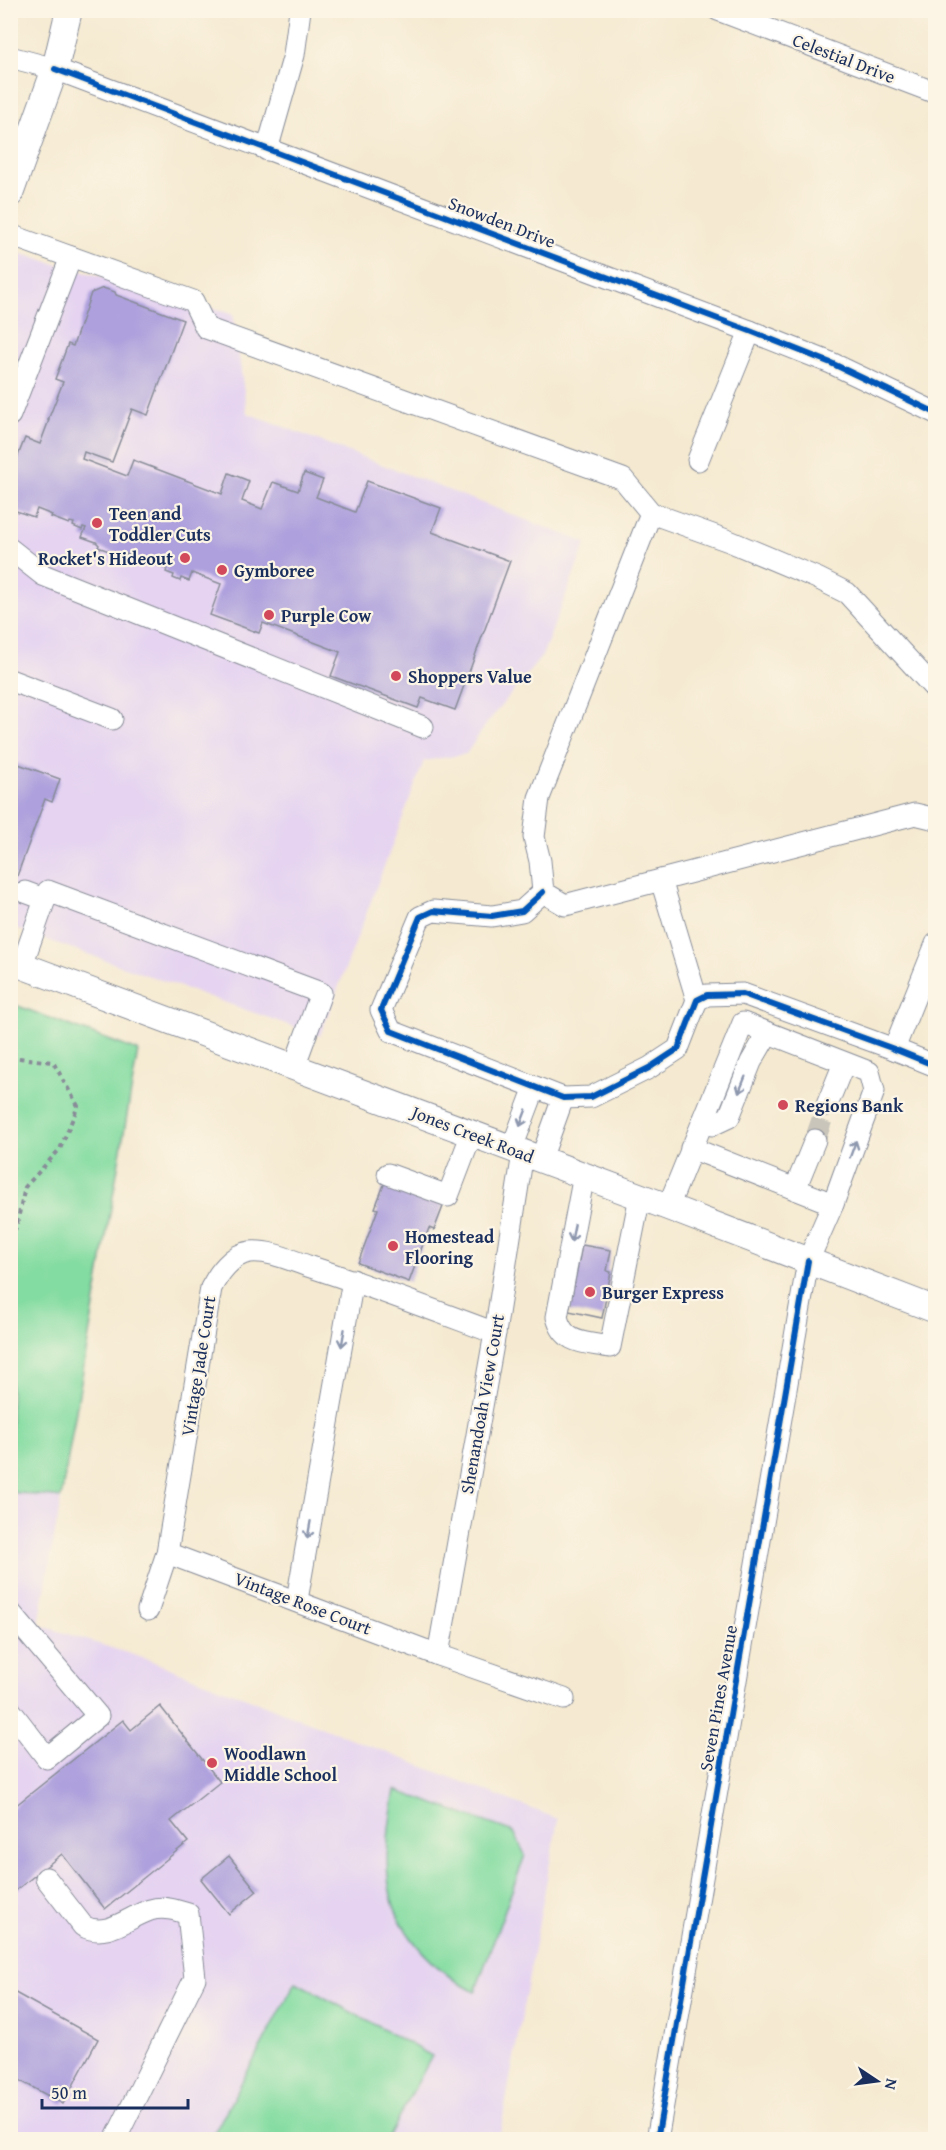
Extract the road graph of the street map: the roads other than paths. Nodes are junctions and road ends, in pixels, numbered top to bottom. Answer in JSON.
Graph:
{"nodes":[{"id":1,"x":69,"y":10,"type":"edge"},
{"id":2,"x":300,"y":10,"type":"edge"},
{"id":3,"x":718,"y":10,"type":"edge"},
{"id":4,"x":10,"y":57,"type":"edge"},
{"id":5,"x":55,"y":69,"type":"junction"},
{"id":6,"x":936,"y":93,"type":"edge"},
{"id":7,"x":267,"y":150,"type":"junction"},
{"id":8,"x":10,"y":194,"type":"edge"},
{"id":9,"x":10,"y":235,"type":"edge"},
{"id":10,"x":71,"y":257,"type":"junction"},
{"id":11,"x":750,"y":331,"type":"junction"},
{"id":12,"x":936,"y":413,"type":"edge"},
{"id":13,"x":10,"y":415,"type":"edge"},
{"id":14,"x":698,"y":460,"type":"dead end"},
{"id":15,"x":651,"y":513,"type":"junction"},
{"id":16,"x":10,"y":549,"type":"edge"},
{"id":17,"x":10,"y":680,"type":"edge"},
{"id":18,"x":936,"y":690,"type":"edge"},
{"id":19,"x":112,"y":719,"type":"dead end"},
{"id":20,"x":423,"y":727,"type":"dead end"},
{"id":21,"x":936,"y":819,"type":"edge"},
{"id":22,"x":661,"y":879,"type":"junction"},
{"id":23,"x":543,"y":892,"type":"junction"},
{"id":24,"x":936,"y":944,"type":"edge"},
{"id":25,"x":16,"y":963,"type":"edge"},
{"id":26,"x":697,"y":1000,"type":"junction"},
{"id":27,"x":894,"y":1049,"type":"junction"},
{"id":28,"x":844,"y":1063,"type":"junction"},
{"id":29,"x":936,"y":1066,"type":"edge"},
{"id":30,"x":294,"y":1067,"type":"junction"},
{"id":31,"x":535,"y":1087,"type":"junction"},
{"id":32,"x":563,"y":1098,"type":"junction"},
{"id":33,"x":827,"y":1105,"type":"tunnel mouth"},
{"id":34,"x":472,"y":1134,"type":"junction"},
{"id":35,"x":815,"y":1140,"type":"tunnel mouth"},
{"id":36,"x":692,"y":1148,"type":"junction"},
{"id":37,"x":525,"y":1154,"type":"junction"},
{"id":38,"x":388,"y":1174,"type":"dead end"},
{"id":39,"x":584,"y":1175,"type":"junction"},
{"id":40,"x":795,"y":1189,"type":"junction"},
{"id":41,"x":640,"y":1196,"type":"junction"},
{"id":42,"x":832,"y":1204,"type":"junction"},
{"id":43,"x":668,"y":1207,"type":"junction"},
{"id":44,"x":808,"y":1261,"type":"junction"},
{"id":45,"x":353,"y":1280,"type":"junction"},
{"id":46,"x":936,"y":1310,"type":"edge"},
{"id":47,"x":495,"y":1333,"type":"junction"},
{"id":48,"x":167,"y":1553,"type":"junction"},
{"id":49,"x":297,"y":1600,"type":"junction"},
{"id":50,"x":148,"y":1610,"type":"dead end"},
{"id":51,"x":10,"y":1612,"type":"edge"},
{"id":52,"x":438,"y":1655,"type":"junction"},
{"id":53,"x":564,"y":1699,"type":"dead end"},
{"id":54,"x":10,"y":1710,"type":"edge"},
{"id":55,"x":46,"y":1878,"type":"dead end"},
{"id":56,"x":115,"y":2139,"type":"edge"},
{"id":57,"x":657,"y":2139,"type":"edge"}],
"edges":[{"from":1,"to":5,"type":"main road"},
{"from":2,"to":7,"type":"street"},
{"from":3,"to":6,"type":"street","name":"Celestial Drive"},
{"from":4,"to":5,"type":"street","name":"Snowden Drive"},
{"from":5,"to":7,"type":"street","name":"Snowden Drive"},
{"from":5,"to":8,"type":"main road"},
{"from":7,"to":11,"type":"street","name":"Snowden Drive"},
{"from":9,"to":10,"type":"street"},
{"from":10,"to":13,"type":"street"},
{"from":10,"to":15,"type":"street"},
{"from":11,"to":12,"type":"street","name":"Snowden Drive"},
{"from":11,"to":14,"type":"street"},
{"from":15,"to":18,"type":"street"},
{"from":15,"to":23,"type":"street"},
{"from":16,"to":20,"type":"street"},
{"from":17,"to":19,"type":"street"},
{"from":21,"to":22,"type":"street"},
{"from":22,"to":23,"type":"street"},
{"from":22,"to":26,"type":"street"},
{"from":23,"to":31,"type":"street"},
{"from":24,"to":27,"type":"street"},
{"from":25,"to":30,"type":"main road","name":"Jones Creek Road"},
{"from":25,"to":30,"type":"street"},
{"from":26,"to":27,"type":"street"},
{"from":26,"to":32,"type":"street"},
{"from":27,"to":29,"type":"street"},
{"from":28,"to":33,"type":"street"},
{"from":28,"to":36,"type":"street"},
{"from":42,"to":28,"type":"street","name":"Seven Pines Avenue","one_way":true},
{"from":30,"to":34,"type":"main road","name":"Jones Creek Road"},
{"from":31,"to":32,"type":"street"},
{"from":31,"to":37,"type":"street","one_way":true},
{"from":32,"to":37,"type":"street"},
{"from":34,"to":37,"type":"main road","name":"Jones Creek Road"},
{"from":34,"to":38,"type":"street"},
{"from":35,"to":40,"type":"street"},
{"from":36,"to":40,"type":"street"},
{"from":36,"to":43,"type":"street"},
{"from":37,"to":39,"type":"main road","name":"Jones Creek Road"},
{"from":37,"to":47,"type":"street","name":"Shenandoah View Court"},
{"from":39,"to":41,"type":"main road","name":"Jones Creek Road"},
{"from":39,"to":41,"type":"street","one_way":true},
{"from":40,"to":42,"type":"street"},
{"from":41,"to":43,"type":"main road","name":"Jones Creek Road"},
{"from":42,"to":44,"type":"street","name":"Seven Pines Avenue"},
{"from":43,"to":44,"type":"main road","name":"Jones Creek Road"},
{"from":44,"to":46,"type":"main road","name":"Jones Creek Road"},
{"from":44,"to":57,"type":"street","name":"Seven Pines Avenue"},
{"from":45,"to":47,"type":"street","name":"Vintage Jade Court"},
{"from":45,"to":48,"type":"street","name":"Vintage Jade Court"},
{"from":45,"to":49,"type":"street","one_way":true},
{"from":47,"to":52,"type":"street","name":"Shenandoah View Court"},
{"from":48,"to":49,"type":"street","name":"Vintage Rose Court"},
{"from":48,"to":50,"type":"street","name":"Vintage Jade Court"},
{"from":49,"to":52,"type":"street","name":"Vintage Rose Court"},
{"from":51,"to":54,"type":"street"},
{"from":52,"to":53,"type":"street","name":"Vintage Rose Court"},
{"from":55,"to":56,"type":"street"}]}
